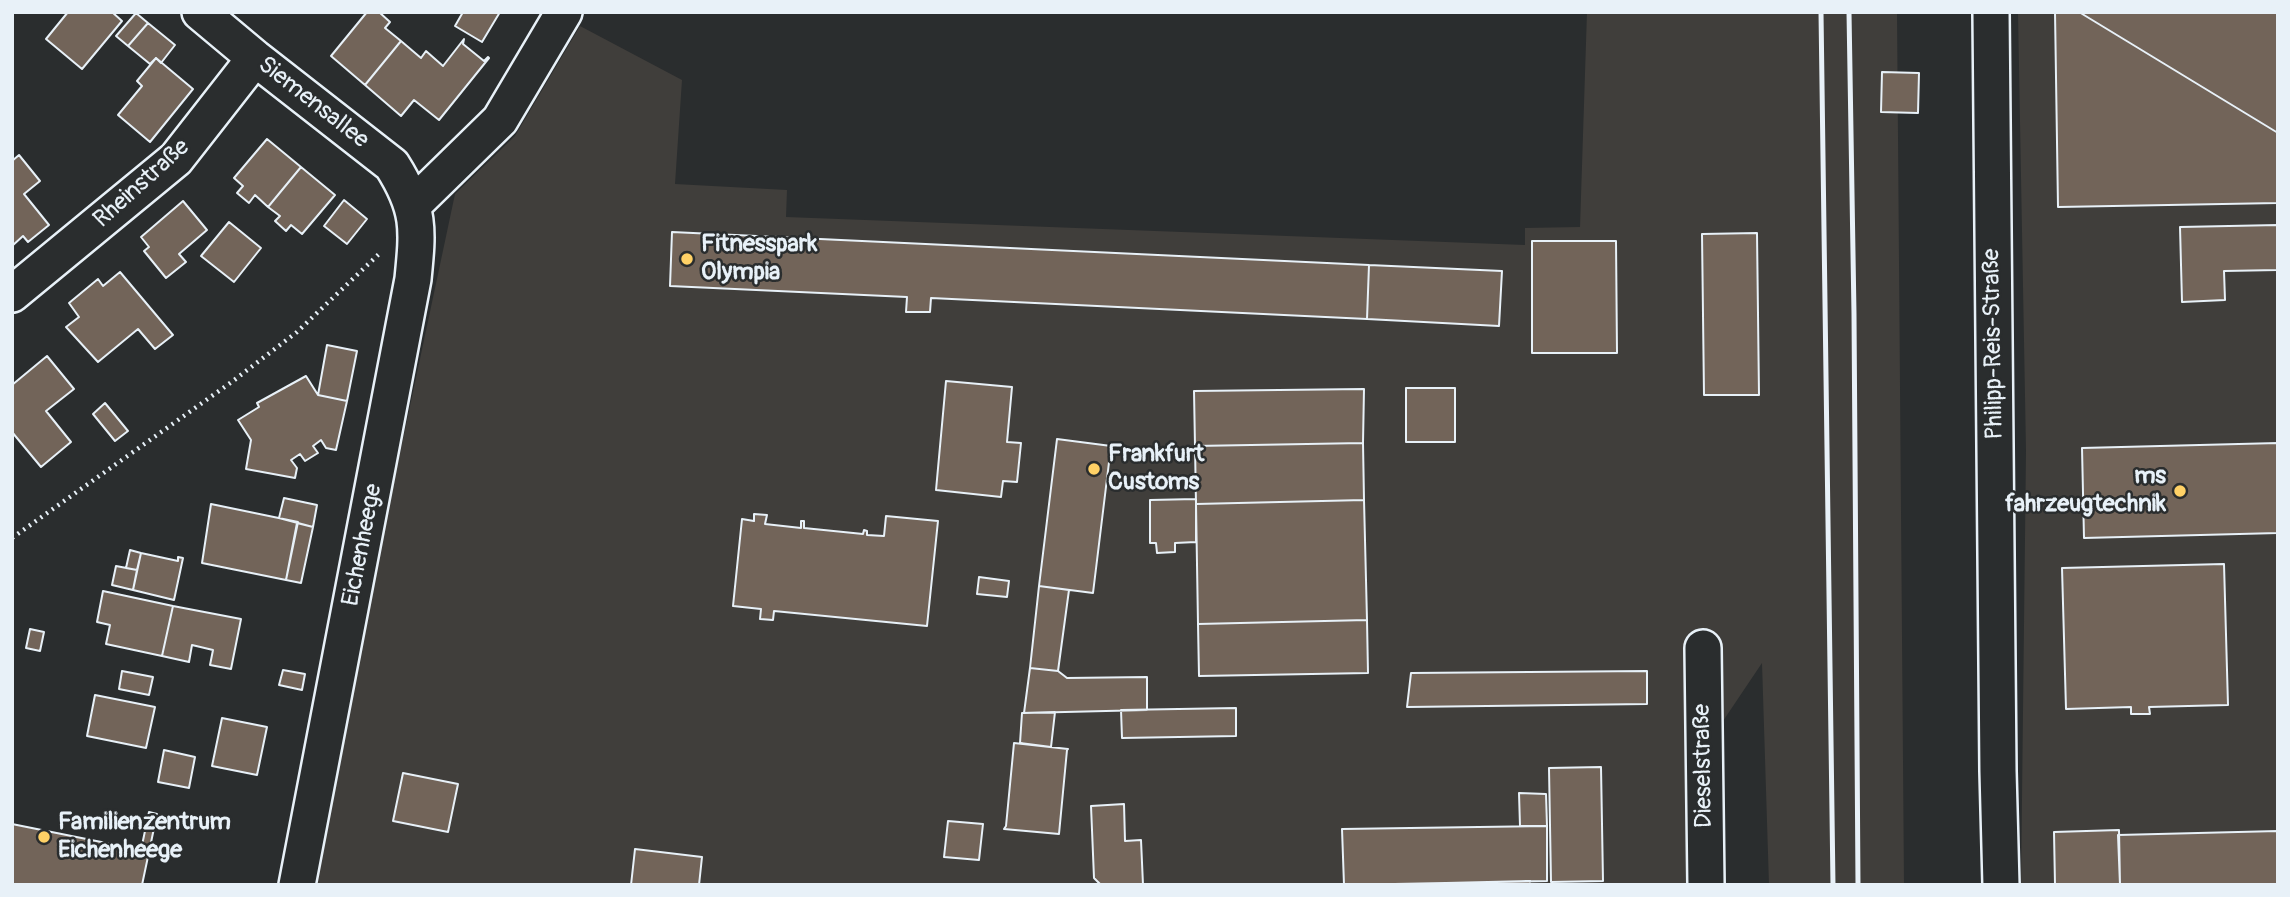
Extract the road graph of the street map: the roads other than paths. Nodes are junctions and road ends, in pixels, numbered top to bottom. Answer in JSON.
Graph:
{"nodes":[{"id":1,"x":200,"y":12,"type":"edge"},
{"id":2,"x":564,"y":12,"type":"edge"},
{"id":3,"x":1991,"y":12,"type":"edge"},
{"id":4,"x":256,"y":58,"type":"junction"},
{"id":5,"x":413,"y":205,"type":"junction"},
{"id":6,"x":12,"y":294,"type":"edge"},
{"id":7,"x":1703,"y":648,"type":"dead end"},
{"id":8,"x":297,"y":885,"type":"edge"},
{"id":9,"x":1706,"y":885,"type":"edge"},
{"id":10,"x":2001,"y":885,"type":"edge"}],
"edges":[{"from":1,"to":4,"type":"street","name":"Siemensallee"},
{"from":2,"to":5,"type":"street"},
{"from":3,"to":10,"type":"street","name":"Philipp-Reis-Straße"},
{"from":4,"to":5,"type":"street","name":"Siemensallee"},
{"from":4,"to":6,"type":"street","name":"Rheinstraße"},
{"from":5,"to":8,"type":"street","name":"Eichenheege"},
{"from":7,"to":9,"type":"street","name":"Dieselstraße"}]}
